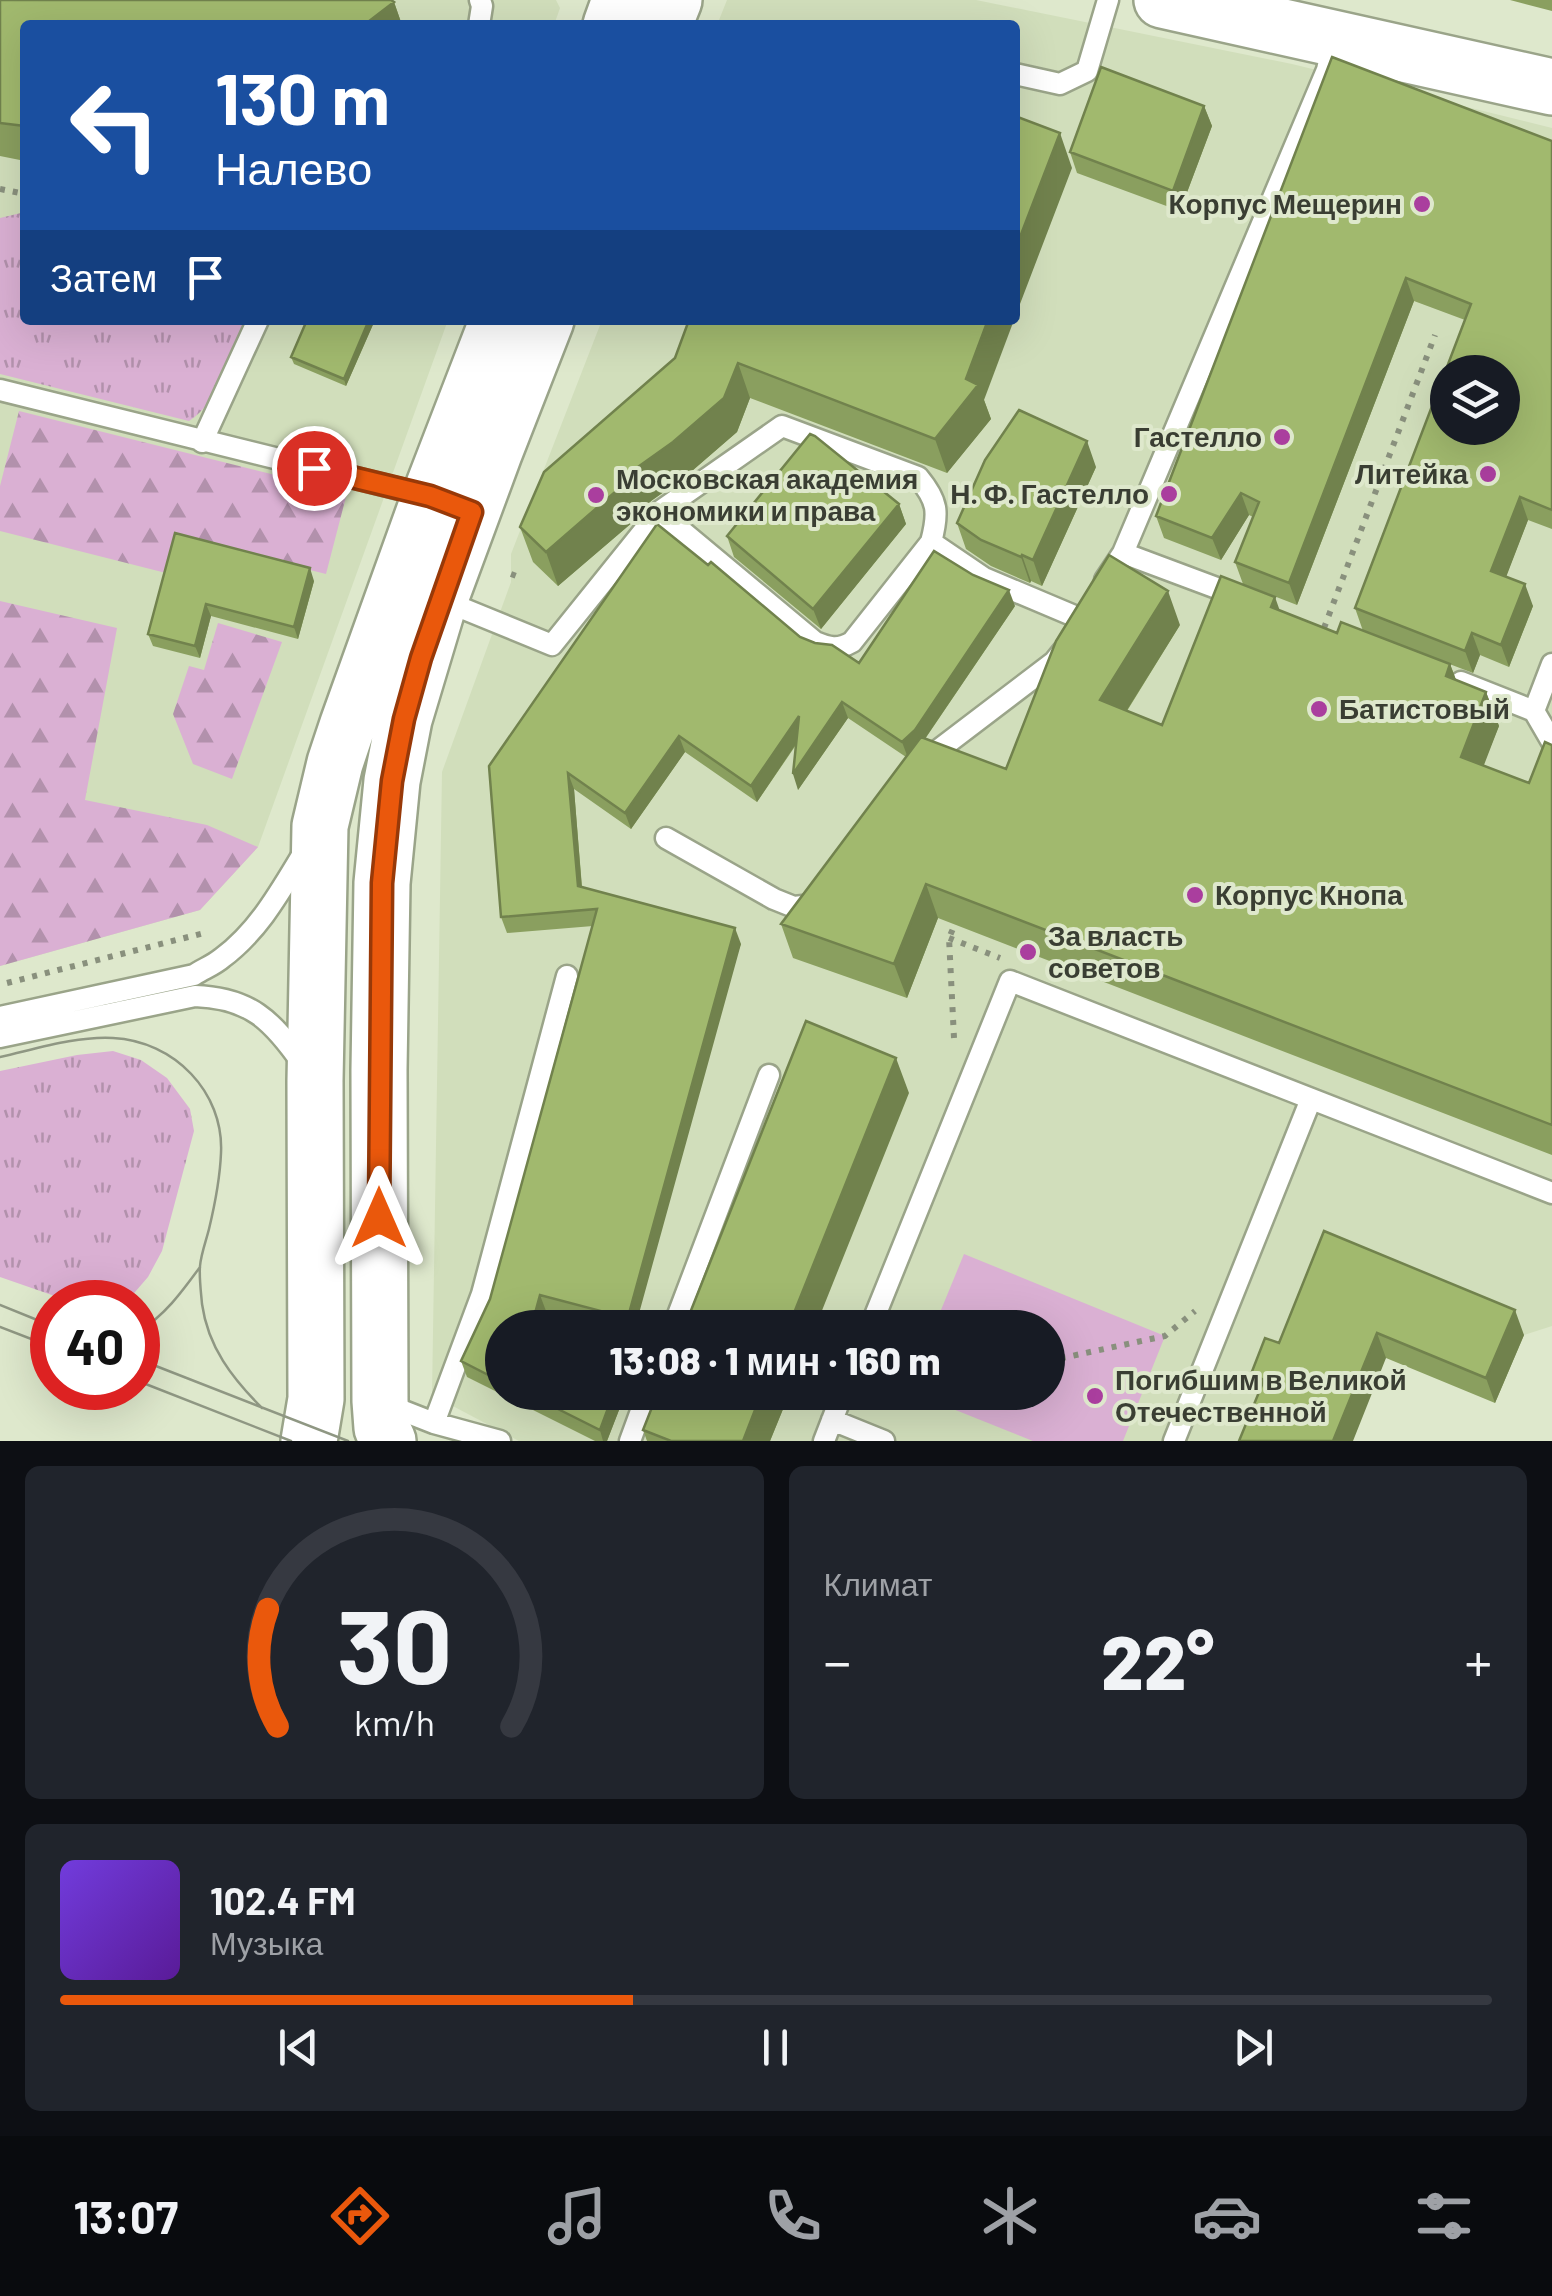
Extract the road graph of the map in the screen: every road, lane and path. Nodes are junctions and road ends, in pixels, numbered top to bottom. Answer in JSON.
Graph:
{"nodes":[{"id":1,"x":1108,"y":0,"type":"edge"},
{"id":2,"x":1162,"y":0,"type":"edge"},
{"id":3,"x":1333,"y":19,"type":"edge"},
{"id":4,"x":1552,"y":54,"type":"edge"},
{"id":5,"x":1020,"y":75,"type":"edge"},
{"id":6,"x":1552,"y":87,"type":"edge"},
{"id":7,"x":256,"y":325,"type":"edge"},
{"id":8,"x":497,"y":325,"type":"edge"},
{"id":9,"x":543,"y":325,"type":"edge"},
{"id":10,"x":1435,"y":335,"type":"dead end"},
{"id":11,"x":0,"y":390,"type":"edge"},
{"id":12,"x":202,"y":442,"type":"junction"},
{"id":13,"x":451,"y":504,"type":"junction"},
{"id":14,"x":658,"y":512,"type":"junction"},
{"id":15,"x":930,"y":542,"type":"junction"},
{"id":16,"x":1123,"y":553,"type":"junction"},
{"id":17,"x":440,"y":599,"type":"junction"},
{"id":18,"x":1255,"y":602,"type":"edge"},
{"id":19,"x":1079,"y":618,"type":"junction"},
{"id":20,"x":1324,"y":628,"type":"edge"},
{"id":21,"x":1552,"y":664,"type":"edge"},
{"id":22,"x":1446,"y":676,"type":"edge"},
{"id":23,"x":1534,"y":710,"type":"junction"},
{"id":24,"x":1552,"y":742,"type":"edge"},
{"id":25,"x":909,"y":779,"type":"edge"},
{"id":26,"x":320,"y":826,"type":"junction"},
{"id":27,"x":666,"y":838,"type":"dead end"},
{"id":28,"x":827,"y":892,"type":"edge"},
{"id":29,"x":955,"y":924,"type":"edge"},
{"id":30,"x":209,"y":932,"type":"dead end"},
{"id":31,"x":567,"y":976,"type":"dead end"},
{"id":32,"x":0,"y":984,"type":"edge"},
{"id":33,"x":0,"y":1017,"type":"edge"},
{"id":34,"x":0,"y":1037,"type":"edge"},
{"id":35,"x":954,"y":1045,"type":"dead end"},
{"id":36,"x":769,"y":1075,"type":"dead end"},
{"id":37,"x":315,"y":1082,"type":"junction"},
{"id":38,"x":1312,"y":1099,"type":"junction"},
{"id":39,"x":1552,"y":1192,"type":"edge"},
{"id":40,"x":1245,"y":1269,"type":"junction"},
{"id":41,"x":680,"y":1310,"type":"edge"},
{"id":42,"x":877,"y":1310,"type":"edge"},
{"id":43,"x":1065,"y":1357,"type":"edge"},
{"id":44,"x":641,"y":1410,"type":"edge"},
{"id":45,"x":836,"y":1410,"type":"edge"},
{"id":46,"x":832,"y":1420,"type":"junction"},
{"id":47,"x":400,"y":1422,"type":"edge"},
{"id":48,"x":310,"y":1441,"type":"edge"},
{"id":49,"x":500,"y":1441,"type":"edge"},
{"id":50,"x":630,"y":1441,"type":"edge"},
{"id":51,"x":824,"y":1441,"type":"edge"},
{"id":52,"x":884,"y":1441,"type":"edge"},
{"id":53,"x":1174,"y":1441,"type":"edge"}],
"edges":[{"from":1,"to":5,"type":"lane"},
{"from":2,"to":3,"type":"street"},
{"from":3,"to":4,"type":"street"},
{"from":3,"to":6,"type":"street"},
{"from":3,"to":16,"type":"lane"},
{"from":7,"to":12,"type":"lane"},
{"from":8,"to":13,"type":"street"},
{"from":9,"to":13,"type":"street"},
{"from":10,"to":20,"type":"path"},
{"from":11,"to":12,"type":"lane"},
{"from":12,"to":13,"type":"lane"},
{"from":13,"to":17,"type":"street"},
{"from":13,"to":26,"type":"street"},
{"from":14,"to":15,"type":"lane"},
{"from":14,"to":15,"type":"lane"},
{"from":14,"to":17,"type":"lane"},
{"from":15,"to":19,"type":"lane"},
{"from":16,"to":18,"type":"lane"},
{"from":16,"to":19,"type":"lane"},
{"from":17,"to":47,"type":"street"},
{"from":19,"to":25,"type":"lane"},
{"from":21,"to":23,"type":"lane"},
{"from":22,"to":23,"type":"lane"},
{"from":23,"to":24,"type":"lane"},
{"from":26,"to":33,"type":"lane"},
{"from":26,"to":37,"type":"street"},
{"from":27,"to":28,"type":"lane"},
{"from":29,"to":35,"type":"path"},
{"from":30,"to":32,"type":"path"},
{"from":31,"to":47,"type":"lane"},
{"from":34,"to":37,"type":"lane"},
{"from":36,"to":41,"type":"lane"},
{"from":37,"to":48,"type":"street"},
{"from":38,"to":39,"type":"lane"},
{"from":38,"to":40,"type":"lane"},
{"from":38,"to":42,"type":"lane"},
{"from":40,"to":43,"type":"path"},
{"from":40,"to":53,"type":"lane"},
{"from":44,"to":50,"type":"lane"},
{"from":45,"to":46,"type":"lane"},
{"from":46,"to":51,"type":"lane"},
{"from":46,"to":52,"type":"lane"},
{"from":47,"to":49,"type":"lane"}]}
